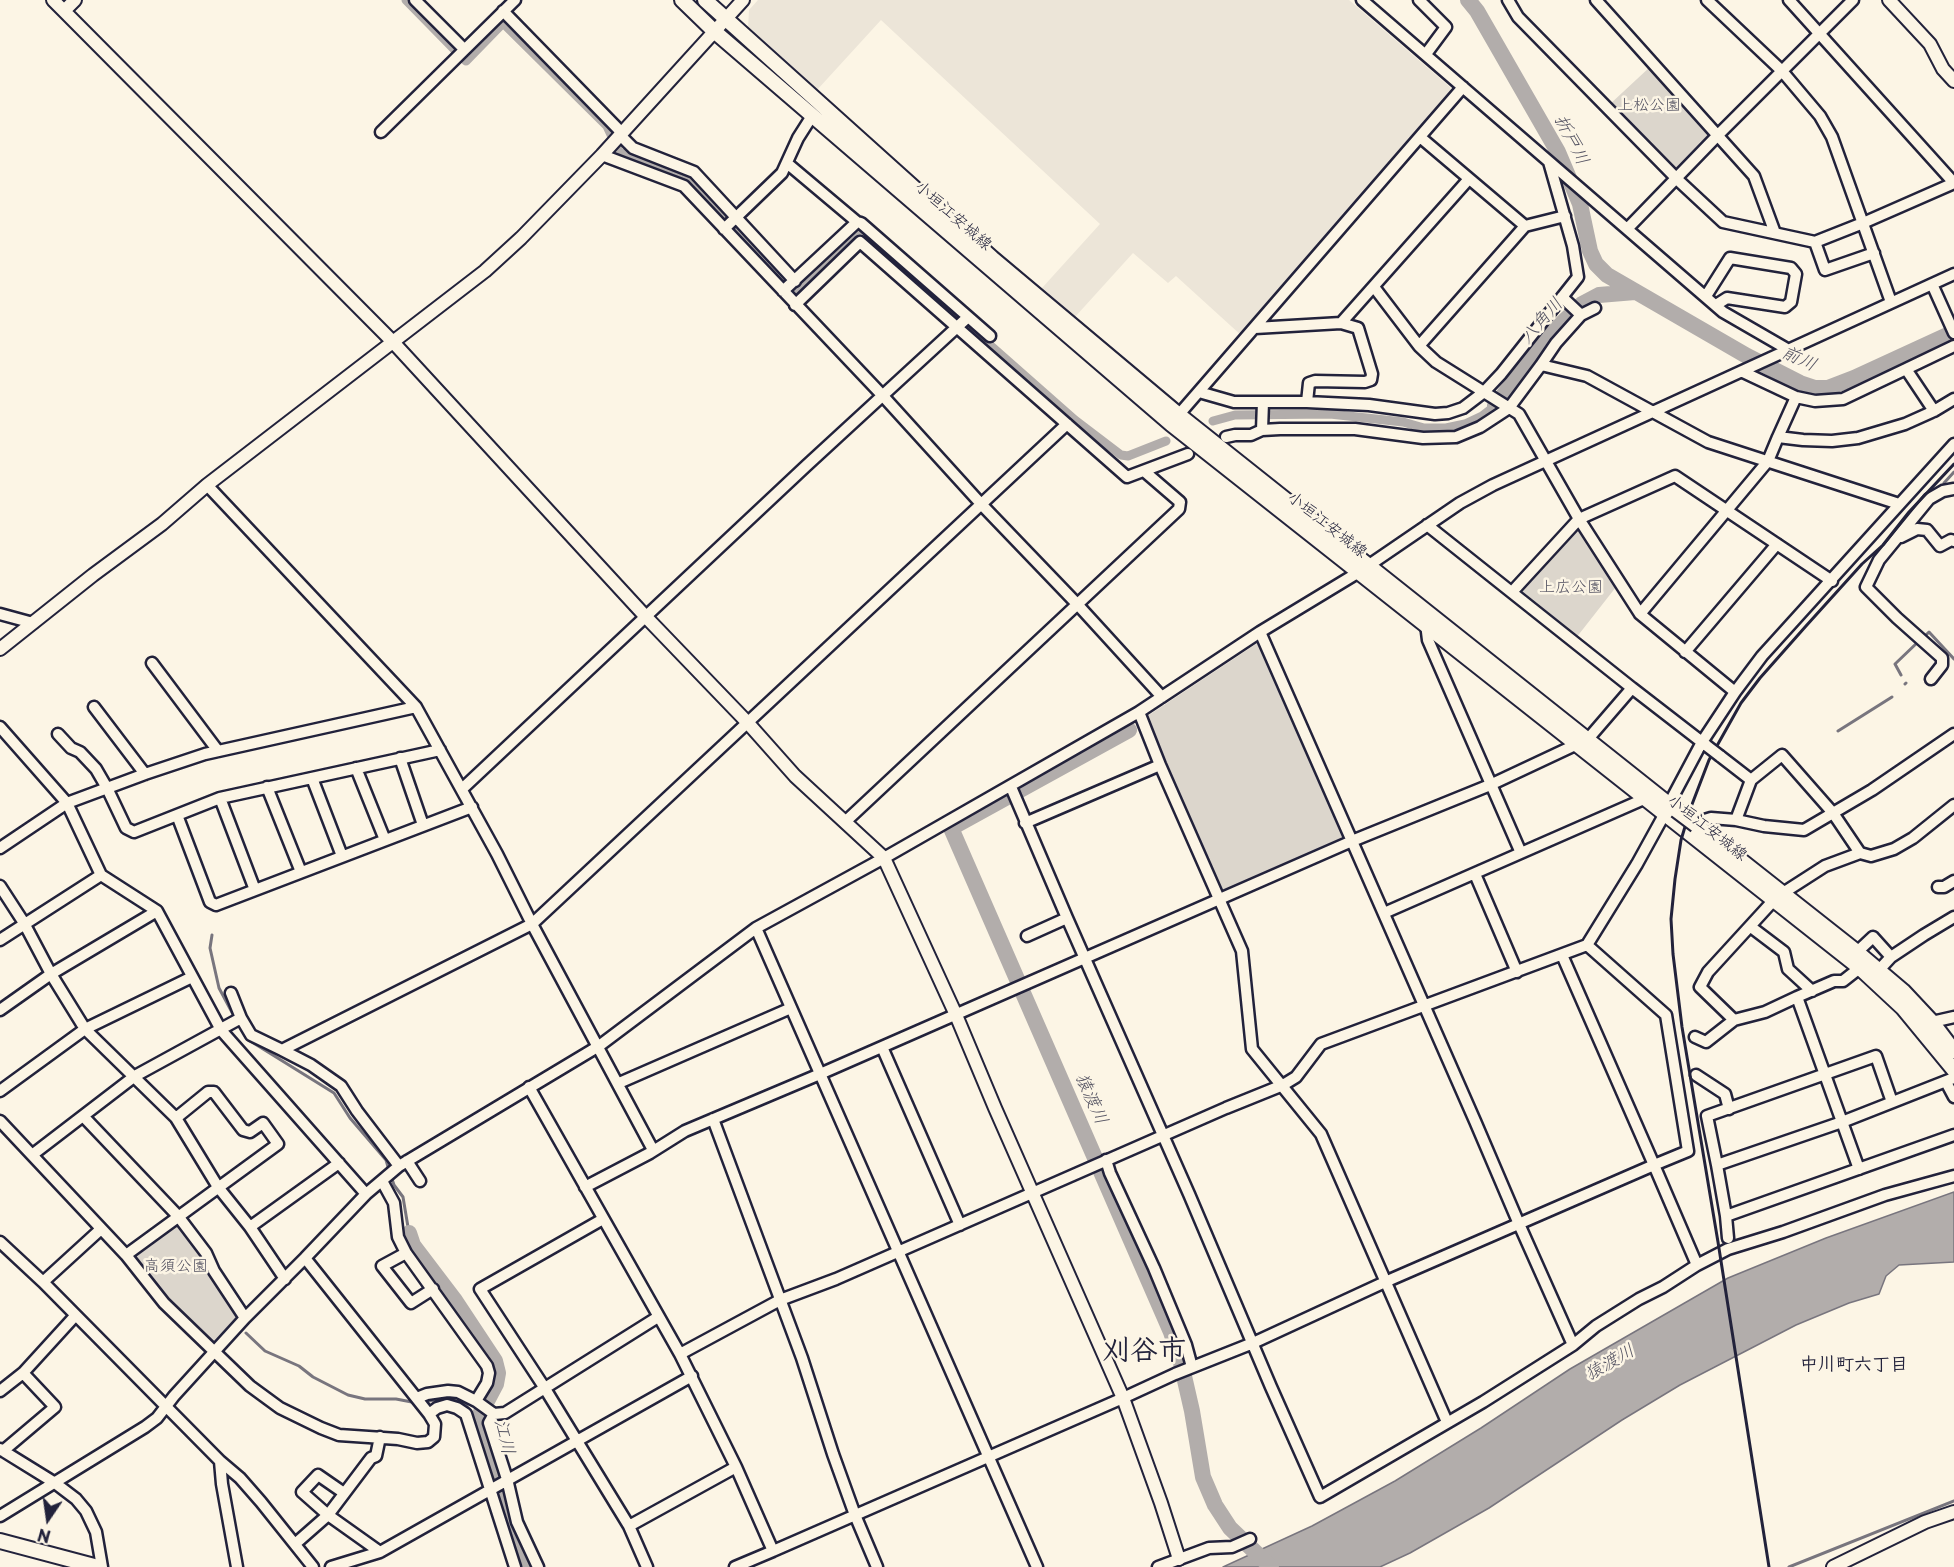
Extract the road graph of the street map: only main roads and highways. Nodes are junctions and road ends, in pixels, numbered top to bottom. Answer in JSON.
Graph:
{"nodes":[{"id":1,"x":682,"y":0,"type":"edge"},
{"id":2,"x":705,"y":0,"type":"edge"},
{"id":3,"x":1175,"y":420,"type":"junction"},
{"id":4,"x":1364,"y":568,"type":"junction"},
{"id":5,"x":1583,"y":742,"type":"junction"},
{"id":6,"x":1670,"y":809,"type":"junction"},
{"id":7,"x":1778,"y":897,"type":"junction"},
{"id":8,"x":1864,"y":965,"type":"junction"},
{"id":9,"x":1954,"y":1051,"type":"edge"},
{"id":10,"x":1951,"y":1077,"type":"edge"},
{"id":11,"x":0,"y":1541,"type":"edge"},
{"id":12,"x":100,"y":1567,"type":"edge"}],
"edges":[{"from":1,"to":3,"type":"main road","name":"小垣江安城線"},
{"from":2,"to":3,"type":"main road","name":"小垣江安城線"},
{"from":3,"to":4,"type":"main road","name":"小垣江安城線"},
{"from":4,"to":5,"type":"main road","name":"小垣江安城線"},
{"from":4,"to":5,"type":"main road","name":"小垣江安城線"},
{"from":5,"to":6,"type":"main road","name":"小垣江安城線"},
{"from":5,"to":6,"type":"main road","name":"小垣江安城線"},
{"from":6,"to":7,"type":"main road","name":"小垣江安城線"},
{"from":6,"to":7,"type":"main road","name":"小垣江安城線","bridge":true},
{"from":7,"to":8,"type":"main road","name":"小垣江安城線"},
{"from":7,"to":8,"type":"main road","name":"小垣江安城線"},
{"from":8,"to":9,"type":"main road","name":"小垣江安城線"},
{"from":8,"to":10,"type":"main road","name":"小垣江安城線"},
{"from":11,"to":12,"type":"main road"}]}
